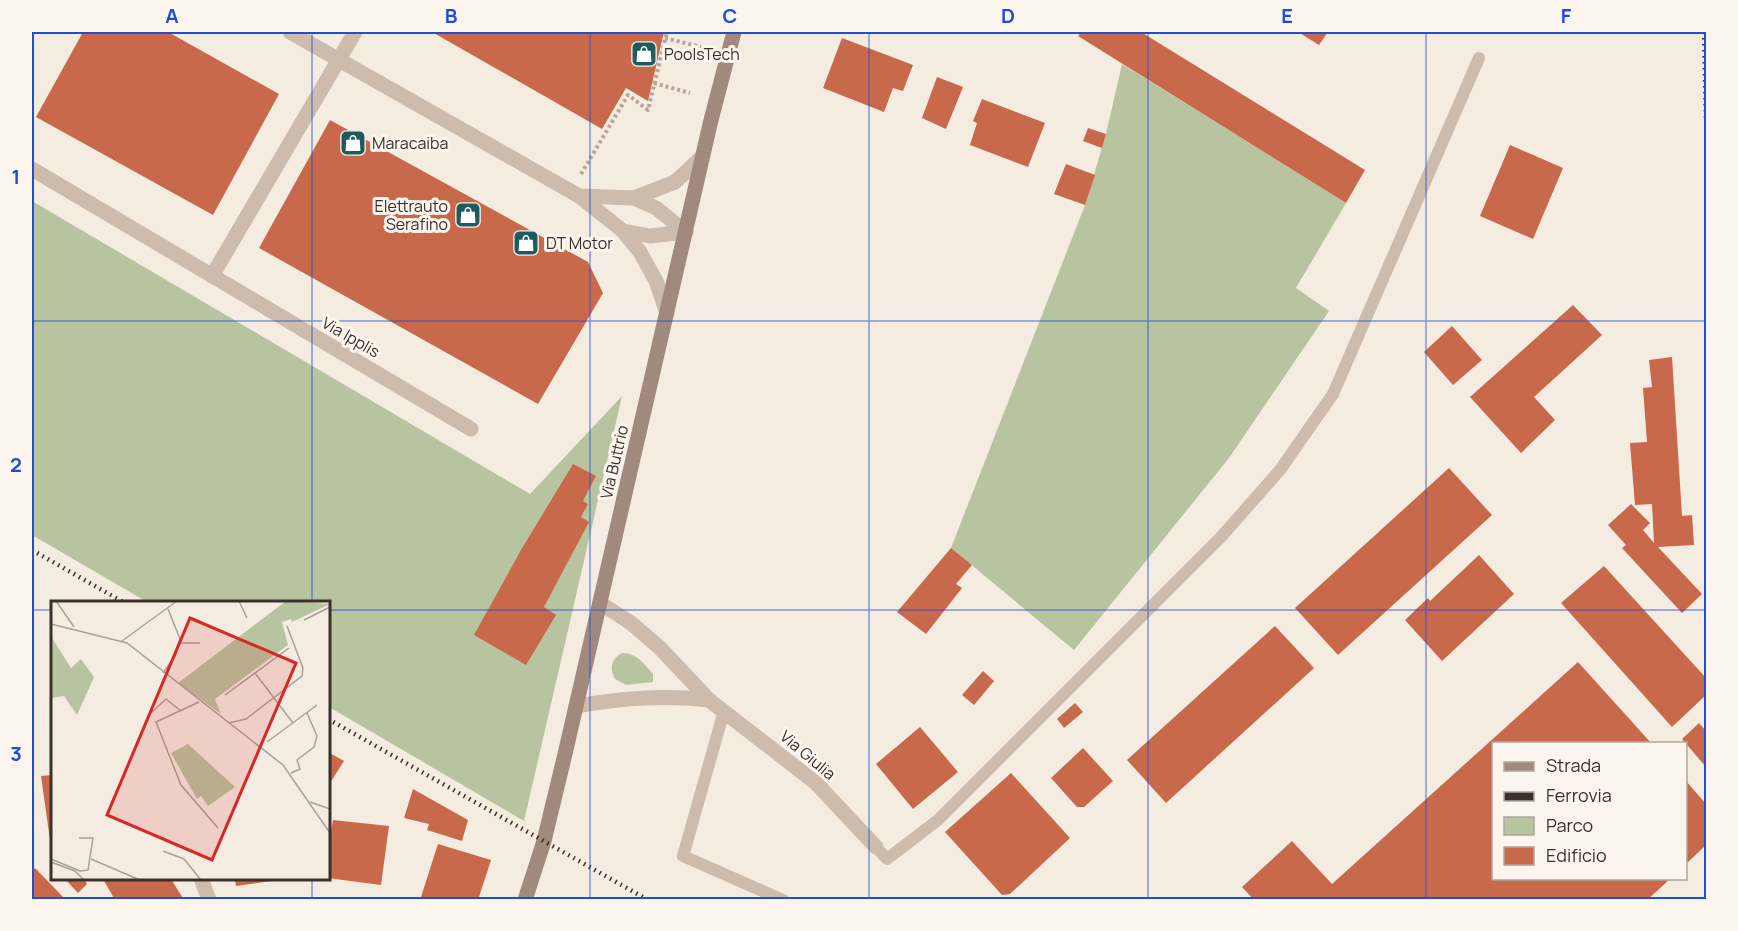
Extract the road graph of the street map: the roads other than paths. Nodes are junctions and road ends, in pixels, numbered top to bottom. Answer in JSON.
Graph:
{"nodes":[{"id":1,"x":290,"y":32,"type":"edge"},
{"id":2,"x":355,"y":32,"type":"edge"},
{"id":3,"x":734,"y":32,"type":"edge"},
{"id":4,"x":1479,"y":58,"type":"dead end"},
{"id":5,"x":339,"y":60,"type":"junction"},
{"id":6,"x":702,"y":157,"type":"junction"},
{"id":7,"x":32,"y":170,"type":"edge"},
{"id":8,"x":579,"y":196,"type":"junction"},
{"id":9,"x":634,"y":198,"type":"junction"},
{"id":10,"x":623,"y":231,"type":"junction"},
{"id":11,"x":686,"y":232,"type":"junction"},
{"id":12,"x":212,"y":276,"type":"junction"},
{"id":13,"x":667,"y":313,"type":"junction"},
{"id":14,"x":471,"y":429,"type":"dead end"},
{"id":15,"x":600,"y":603,"type":"junction"},
{"id":16,"x":709,"y":700,"type":"junction"},
{"id":17,"x":576,"y":706,"type":"junction"},
{"id":18,"x":724,"y":711,"type":"junction"},
{"id":19,"x":876,"y":847,"type":"joint"},
{"id":20,"x":201,"y":880,"type":"edge"},
{"id":21,"x":209,"y":900,"type":"edge"},
{"id":22,"x":525,"y":900,"type":"edge"},
{"id":23,"x":783,"y":900,"type":"edge"}],
"edges":[{"from":1,"to":5,"type":"street"},
{"from":2,"to":5,"type":"street"},
{"from":3,"to":6,"type":"street","name":"Via Buttrio"},
{"from":4,"to":19,"type":"lane"},
{"from":5,"to":8,"type":"street"},
{"from":5,"to":12,"type":"street"},
{"from":6,"to":9,"type":"street"},
{"from":6,"to":11,"type":"street","name":"Via Buttrio"},
{"from":7,"to":12,"type":"street","name":"Via Ipplis"},
{"from":8,"to":9,"type":"street"},
{"from":8,"to":10,"type":"street"},
{"from":9,"to":11,"type":"street"},
{"from":10,"to":11,"type":"street"},
{"from":10,"to":13,"type":"street"},
{"from":11,"to":13,"type":"street","name":"Via Buttrio"},
{"from":12,"to":14,"type":"street","name":"Via Ipplis"},
{"from":13,"to":15,"type":"street","name":"Via Buttrio"},
{"from":15,"to":16,"type":"street","name":"Via Giulia"},
{"from":15,"to":17,"type":"street","name":"Via Buttrio"},
{"from":16,"to":17,"type":"street"},
{"from":16,"to":18,"type":"street","name":"Via Giulia"},
{"from":17,"to":22,"type":"street","name":"Via Buttrio"},
{"from":18,"to":19,"type":"street","name":"Via Giulia"},
{"from":18,"to":23,"type":"lane"},
{"from":20,"to":21,"type":"street"}]}
